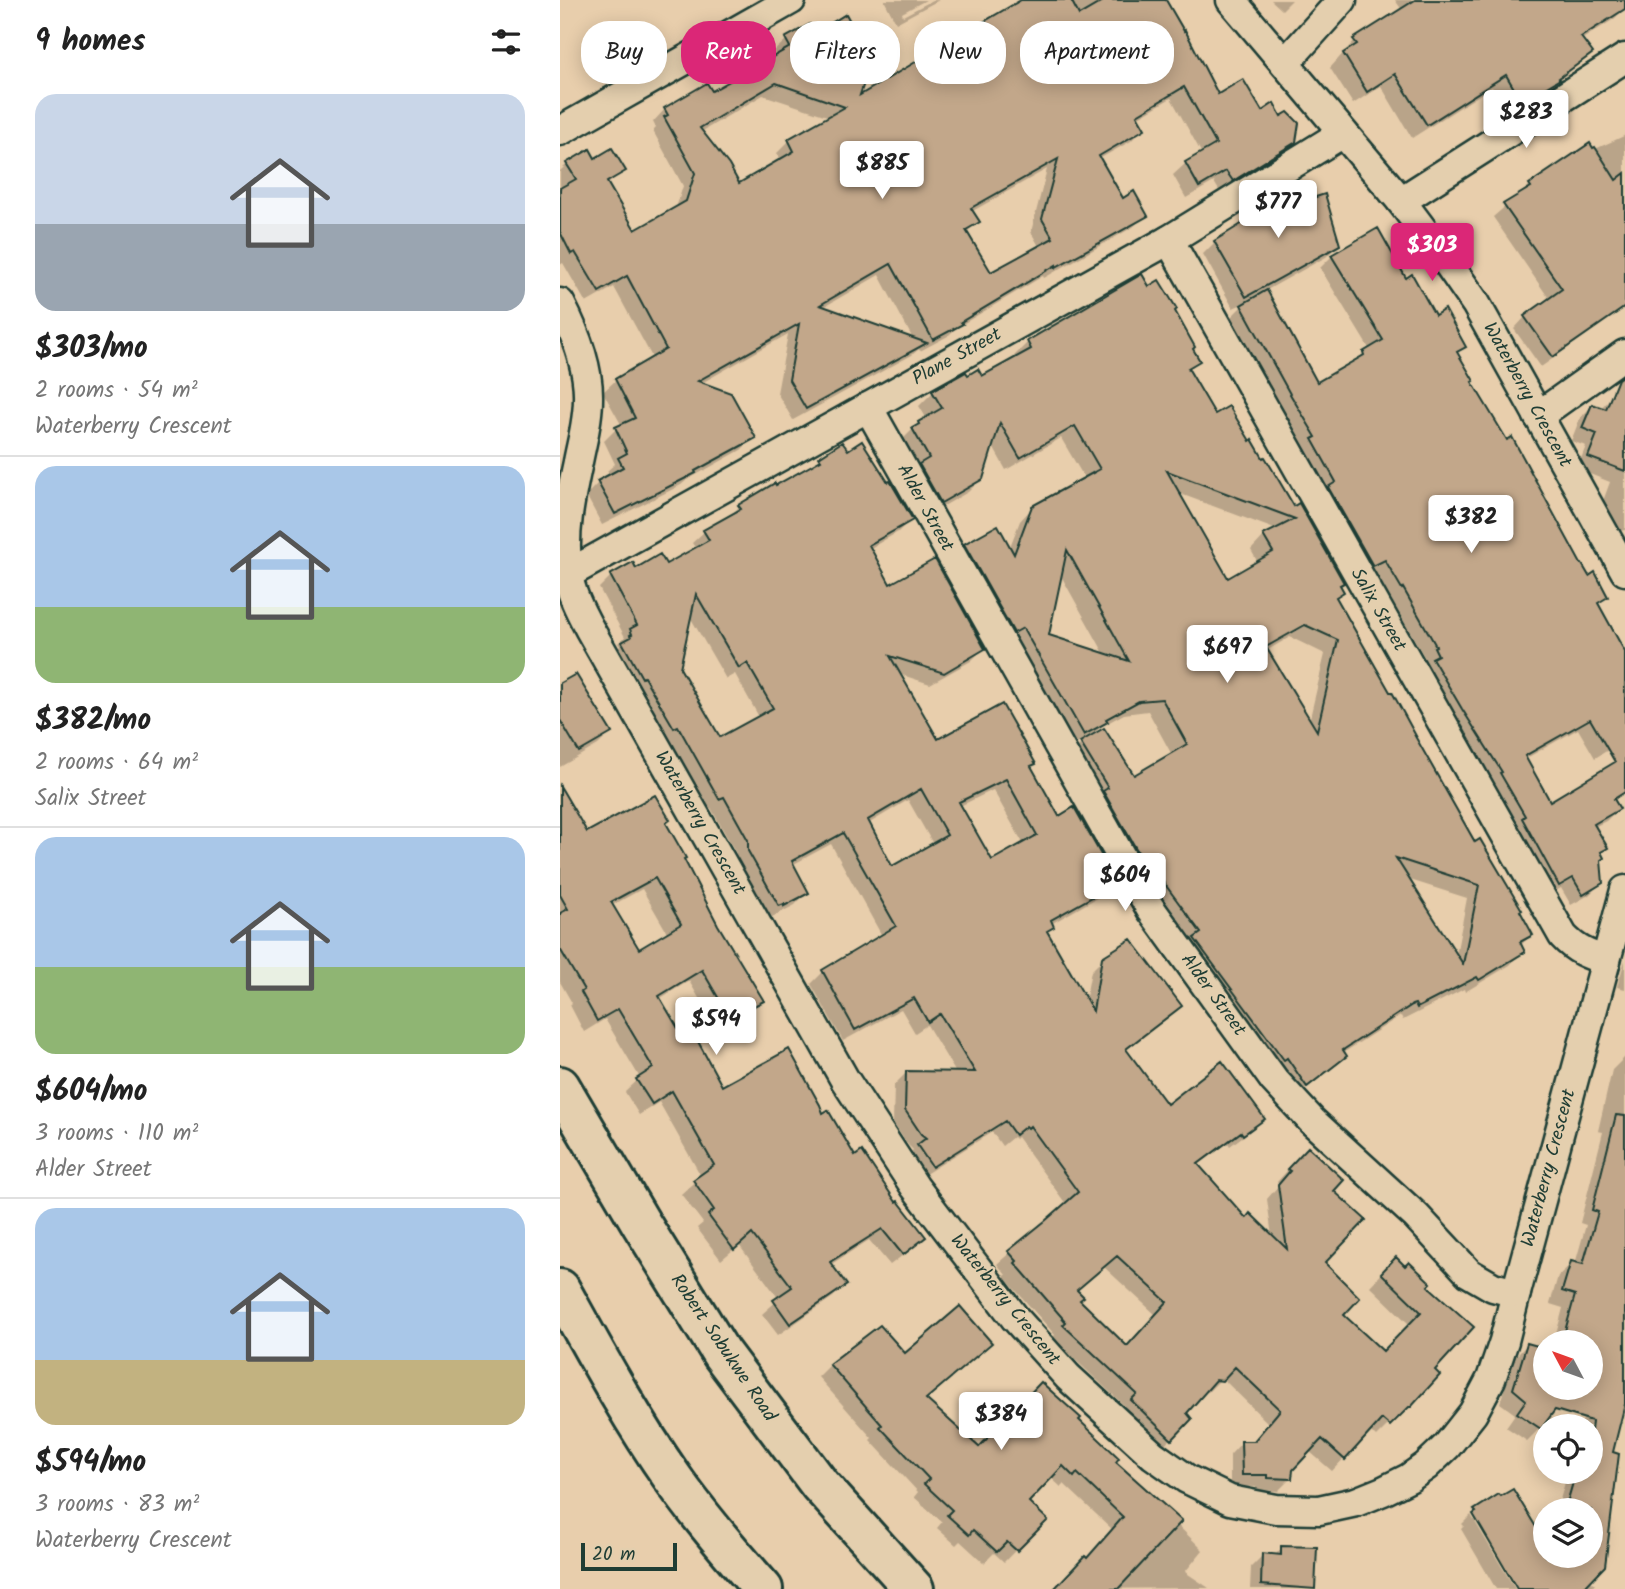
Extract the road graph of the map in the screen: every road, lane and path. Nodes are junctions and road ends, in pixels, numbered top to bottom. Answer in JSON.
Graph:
{"nodes":[{"id":1,"x":1231,"y":0,"type":"edge"},
{"id":2,"x":1342,"y":0,"type":"edge"},
{"id":3,"x":782,"y":2,"type":"edge"},
{"id":4,"x":1625,"y":58,"type":"edge"},
{"id":5,"x":1285,"y":63,"type":"junction"},
{"id":6,"x":560,"y":131,"type":"edge"},
{"id":7,"x":1343,"y":134,"type":"junction"},
{"id":8,"x":1401,"y":201,"type":"junction"},
{"id":9,"x":1169,"y":240,"type":"junction"},
{"id":10,"x":560,"y":303,"type":"edge"},
{"id":11,"x":1625,"y":354,"type":"edge"},
{"id":12,"x":868,"y":407,"type":"junction"},
{"id":13,"x":1538,"y":416,"type":"junction"},
{"id":14,"x":1625,"y":571,"type":"edge"},
{"id":15,"x":568,"y":574,"type":"junction"},
{"id":16,"x":1625,"y":890,"type":"edge"},
{"id":17,"x":1606,"y":960,"type":"junction"},
{"id":18,"x":560,"y":1086,"type":"edge"},
{"id":19,"x":560,"y":1289,"type":"edge"},
{"id":20,"x":1516,"y":1293,"type":"junction"},
{"id":21,"x":763,"y":1589,"type":"edge"},
{"id":22,"x":914,"y":1589,"type":"edge"}],
"edges":[{"from":1,"to":5,"type":"street","name":"Waterberry Crescent"},
{"from":2,"to":5,"type":"street"},
{"from":3,"to":6,"type":"street"},
{"from":4,"to":8,"type":"street"},
{"from":5,"to":7,"type":"street","name":"Waterberry Crescent"},
{"from":7,"to":8,"type":"street","name":"Waterberry Crescent"},
{"from":7,"to":9,"type":"street","name":"Plane Street"},
{"from":8,"to":13,"type":"street","name":"Waterberry Crescent"},
{"from":9,"to":12,"type":"street","name":"Plane Street"},
{"from":9,"to":17,"type":"street","name":"Salix Street"},
{"from":10,"to":15,"type":"street","name":"Waterberry Crescent"},
{"from":11,"to":13,"type":"street"},
{"from":12,"to":15,"type":"street","name":"Plane Street"},
{"from":12,"to":20,"type":"street","name":"Alder Street"},
{"from":13,"to":14,"type":"street","name":"Waterberry Crescent"},
{"from":15,"to":20,"type":"street","name":"Waterberry Crescent"},
{"from":16,"to":17,"type":"street","name":"Waterberry Crescent"},
{"from":17,"to":20,"type":"street","name":"Waterberry Crescent"},
{"from":18,"to":22,"type":"main road","name":"Robert Sobukwe Road"},
{"from":19,"to":21,"type":"main road"}]}
